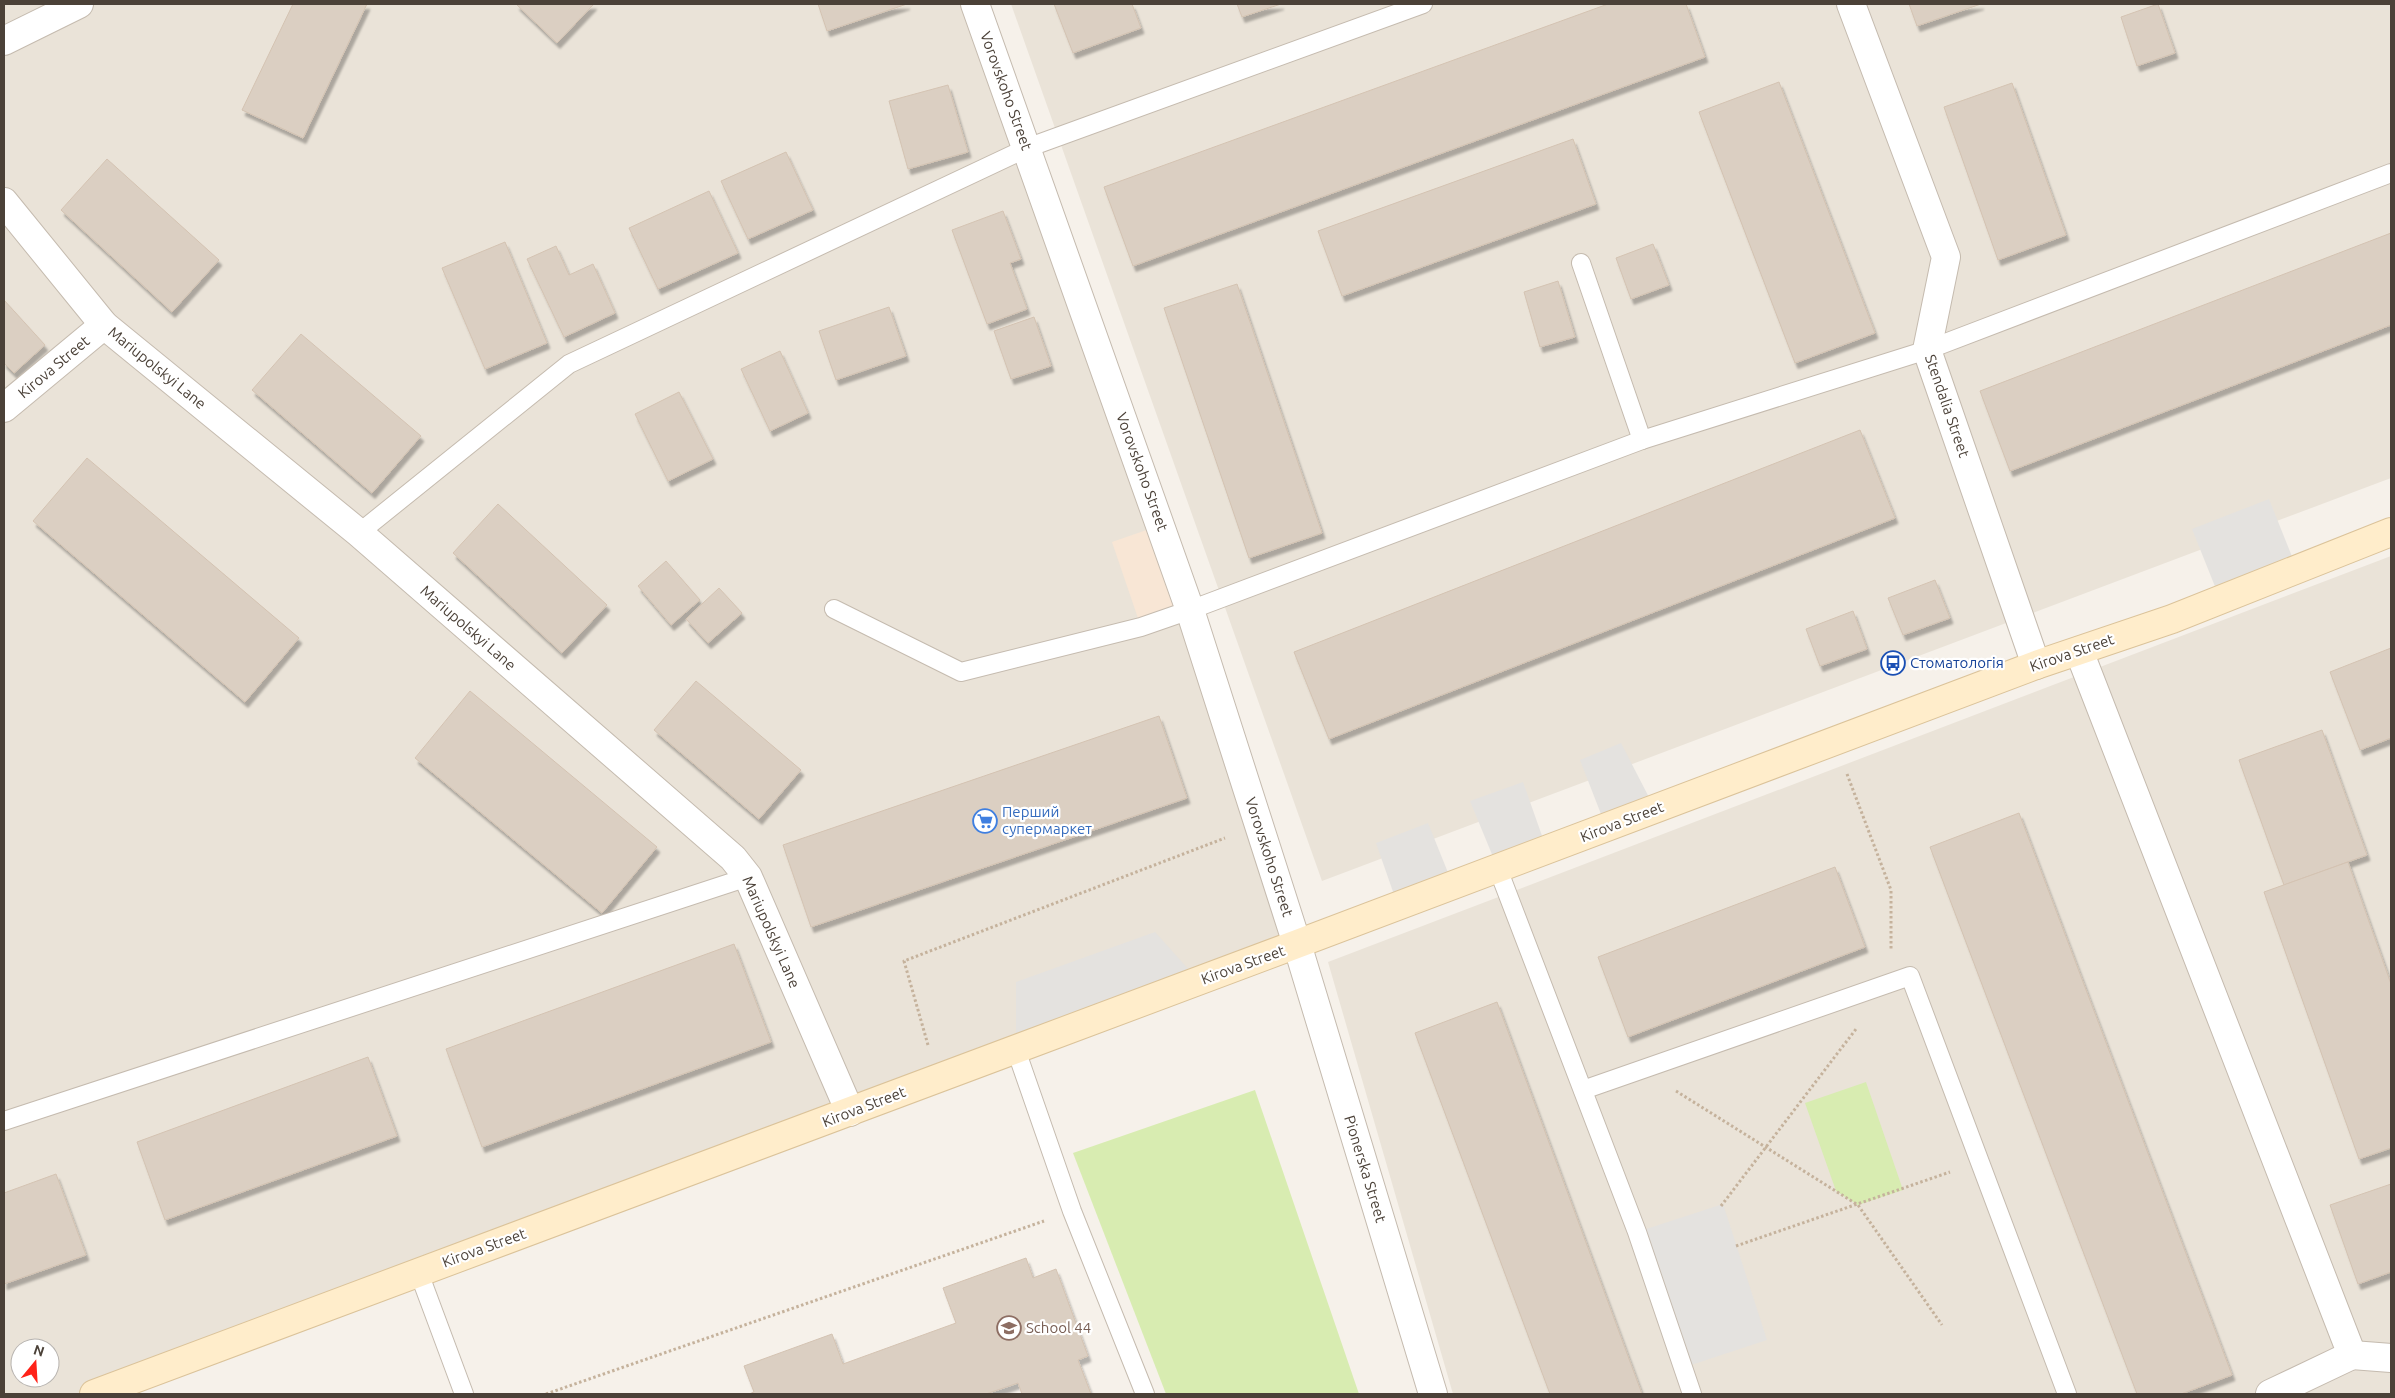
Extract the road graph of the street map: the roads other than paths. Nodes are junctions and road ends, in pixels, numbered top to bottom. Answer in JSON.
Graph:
{"nodes":[{"id":1,"x":78,"y":4,"type":"edge"},
{"id":2,"x":975,"y":4,"type":"edge"},
{"id":3,"x":1423,"y":4,"type":"edge"},
{"id":4,"x":1851,"y":4,"type":"edge"},
{"id":5,"x":4,"y":41,"type":"edge"},
{"id":6,"x":1027,"y":148,"type":"junction"},
{"id":7,"x":2391,"y":173,"type":"edge"},
{"id":8,"x":4,"y":202,"type":"edge"},
{"id":9,"x":1581,"y":263,"type":"dead end"},
{"id":10,"x":104,"y":325,"type":"junction"},
{"id":11,"x":1927,"y":350,"type":"junction"},
{"id":12,"x":4,"y":408,"type":"edge"},
{"id":13,"x":1642,"y":440,"type":"junction"},
{"id":14,"x":2391,"y":532,"type":"edge"},
{"id":15,"x":358,"y":533,"type":"junction"},
{"id":16,"x":834,"y":609,"type":"dead end"},
{"id":17,"x":1190,"y":610,"type":"junction"},
{"id":18,"x":2079,"y":652,"type":"junction"},
{"id":19,"x":2036,"y":665,"type":"junction"},
{"id":20,"x":1498,"y":869,"type":"junction"},
{"id":21,"x":748,"y":877,"type":"junction"},
{"id":22,"x":1297,"y":944,"type":"junction"},
{"id":23,"x":1016,"y":1050,"type":"junction"},
{"id":24,"x":1583,"y":1090,"type":"junction"},
{"id":25,"x":850,"y":1112,"type":"junction"},
{"id":26,"x":4,"y":1121,"type":"edge"},
{"id":27,"x":419,"y":1273,"type":"junction"},
{"id":28,"x":2352,"y":1355,"type":"junction"},
{"id":29,"x":2391,"y":1358,"type":"edge"},
{"id":30,"x":94,"y":1394,"type":"edge"},
{"id":31,"x":464,"y":1394,"type":"edge"},
{"id":32,"x":1144,"y":1394,"type":"edge"},
{"id":33,"x":1433,"y":1394,"type":"edge"},
{"id":34,"x":1692,"y":1394,"type":"edge"},
{"id":35,"x":2067,"y":1394,"type":"edge"},
{"id":36,"x":2270,"y":1394,"type":"edge"}],
"edges":[{"from":1,"to":5,"type":"street"},
{"from":2,"to":6,"type":"street","name":"Vorovskoho Street"},
{"from":3,"to":6,"type":"lane"},
{"from":4,"to":11,"type":"street","name":"Stendalia Street"},
{"from":6,"to":15,"type":"lane"},
{"from":6,"to":17,"type":"street","name":"Vorovskoho Street"},
{"from":7,"to":11,"type":"lane"},
{"from":8,"to":10,"type":"street","name":"Mariupolskyi Lane"},
{"from":9,"to":13,"type":"lane"},
{"from":10,"to":12,"type":"street","name":"Kirova Street"},
{"from":10,"to":15,"type":"street","name":"Mariupolskyi Lane"},
{"from":11,"to":13,"type":"lane"},
{"from":11,"to":19,"type":"street","name":"Stendalia Street"},
{"from":13,"to":17,"type":"lane"},
{"from":14,"to":18,"type":"street","name":"Kirova Street"},
{"from":15,"to":21,"type":"street","name":"Mariupolskyi Lane"},
{"from":16,"to":17,"type":"lane"},
{"from":17,"to":22,"type":"street","name":"Vorovskoho Street"},
{"from":18,"to":19,"type":"street","name":"Kirova Street"},
{"from":18,"to":28,"type":"street"},
{"from":19,"to":20,"type":"street","name":"Kirova Street"},
{"from":20,"to":22,"type":"street","name":"Kirova Street"},
{"from":20,"to":24,"type":"lane"},
{"from":21,"to":25,"type":"street","name":"Mariupolskyi Lane"},
{"from":21,"to":26,"type":"lane"},
{"from":22,"to":23,"type":"street","name":"Kirova Street"},
{"from":22,"to":33,"type":"street","name":"Pionerska Street"},
{"from":23,"to":25,"type":"street","name":"Kirova Street"},
{"from":23,"to":32,"type":"lane"},
{"from":24,"to":34,"type":"lane"},
{"from":24,"to":35,"type":"lane"},
{"from":25,"to":27,"type":"street","name":"Kirova Street"},
{"from":27,"to":30,"type":"street","name":"Kirova Street"},
{"from":27,"to":31,"type":"lane"},
{"from":28,"to":29,"type":"street"},
{"from":28,"to":36,"type":"street"}]}
